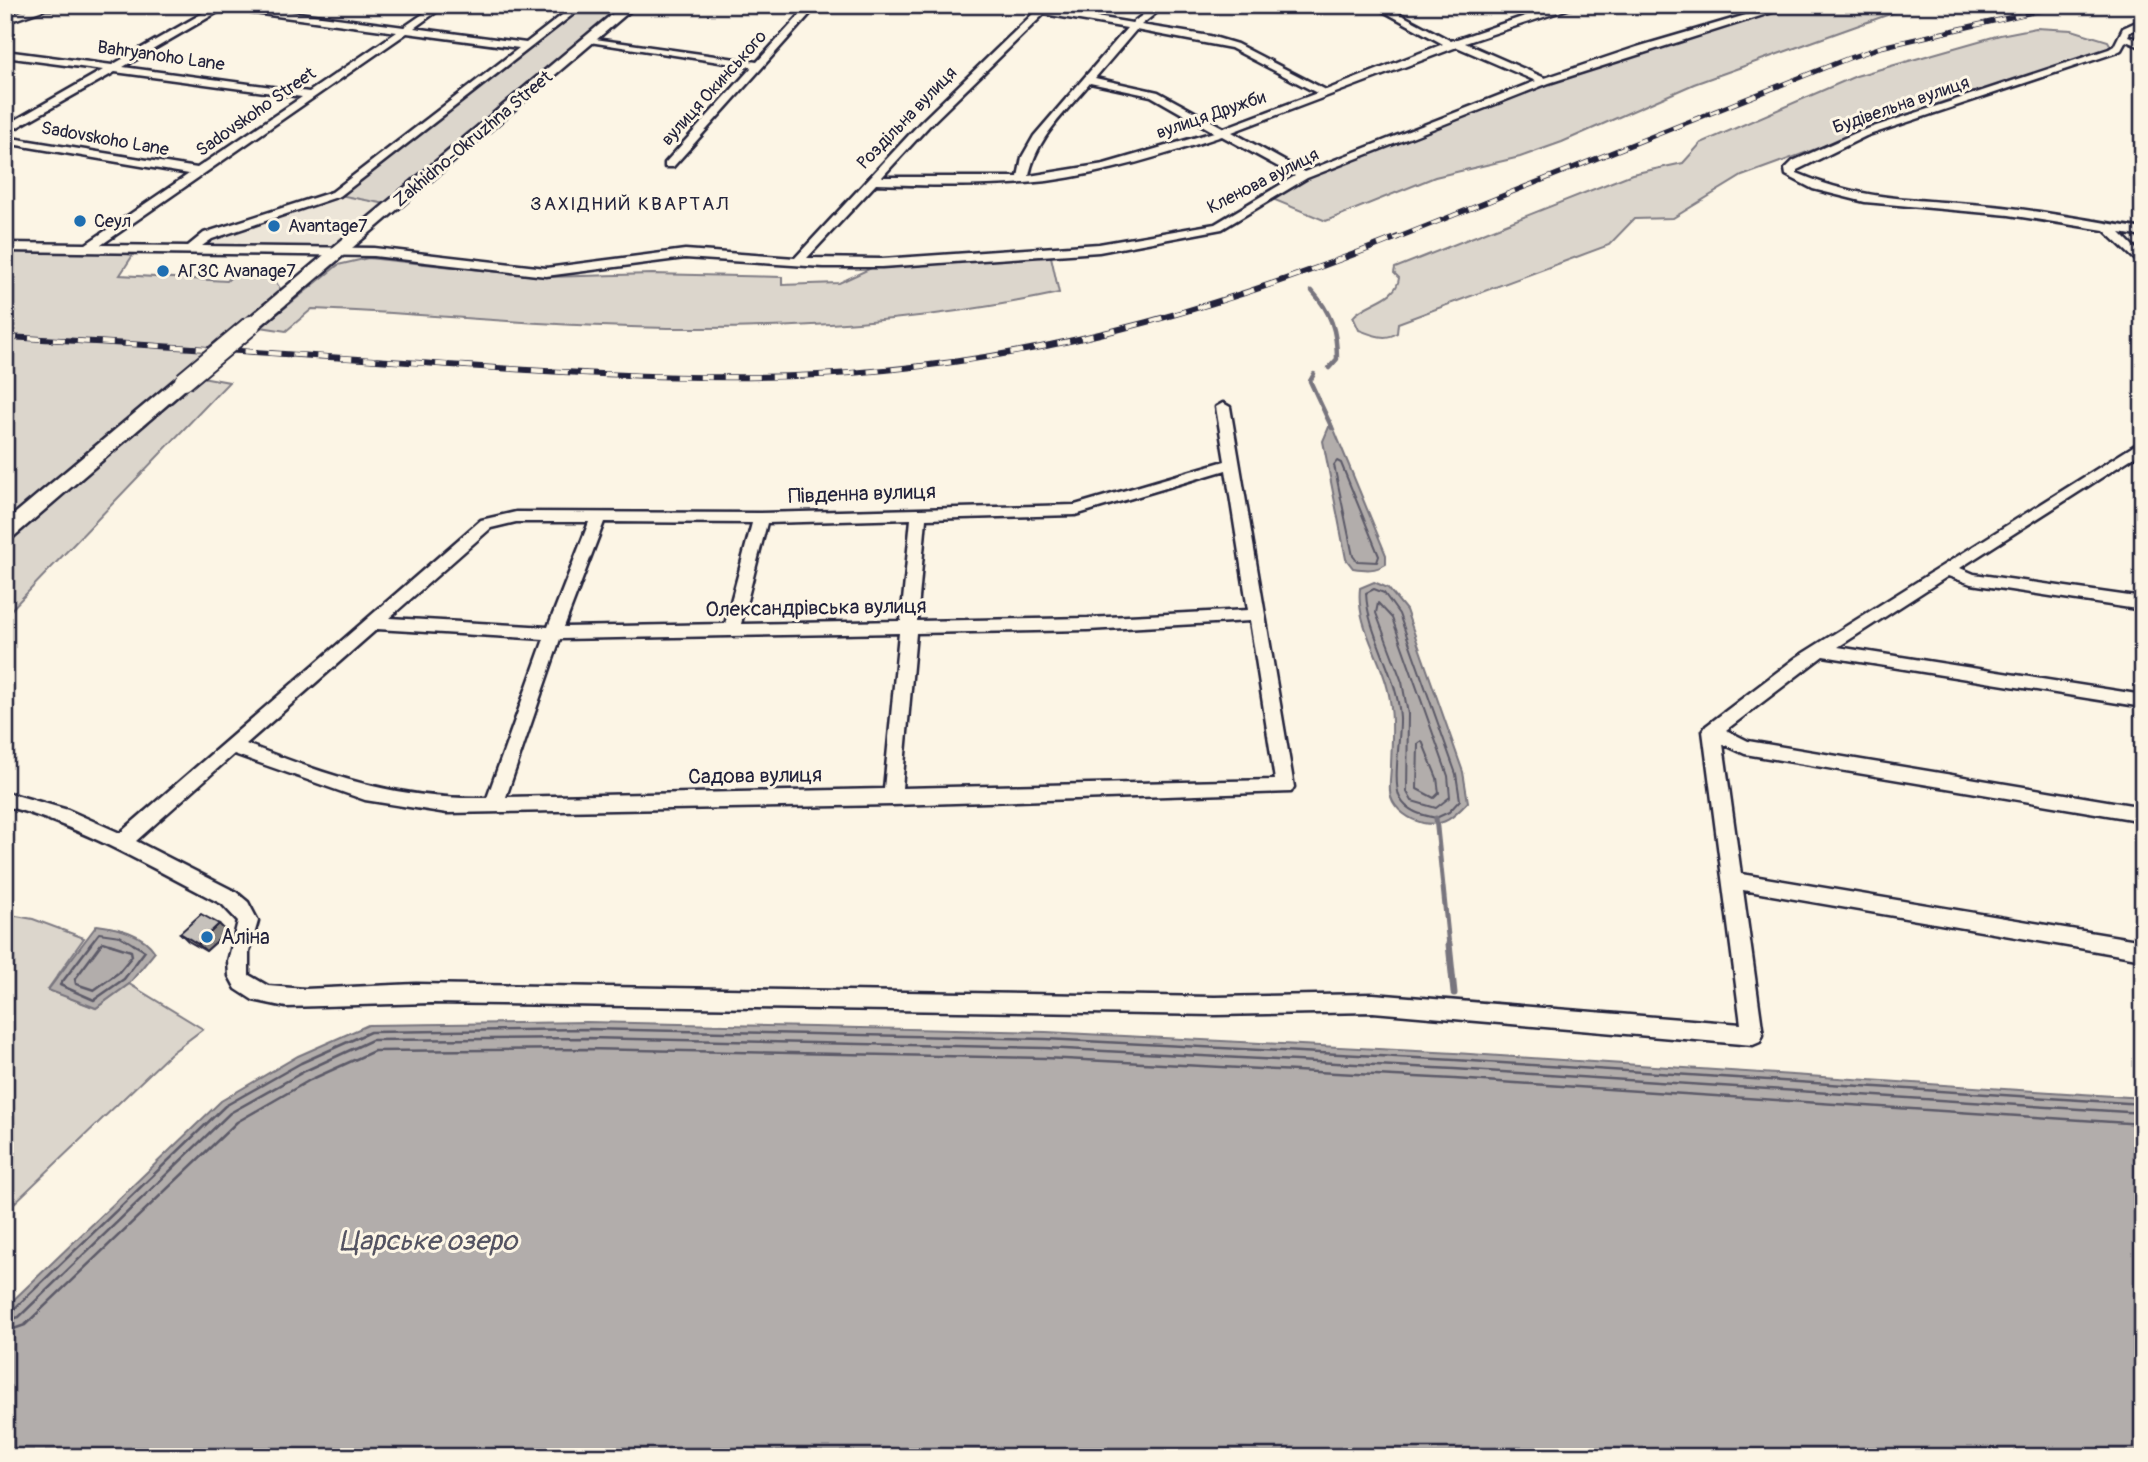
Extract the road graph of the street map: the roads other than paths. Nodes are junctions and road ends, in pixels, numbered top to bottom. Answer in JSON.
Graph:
{"nodes":[{"id":1,"x":48,"y":5,"type":"edge"},
{"id":2,"x":442,"y":5,"type":"edge"},
{"id":3,"x":581,"y":5,"type":"edge"},
{"id":4,"x":631,"y":5,"type":"edge"},
{"id":5,"x":814,"y":5,"type":"edge"},
{"id":6,"x":1163,"y":5,"type":"edge"},
{"id":7,"x":1376,"y":5,"type":"edge"},
{"id":8,"x":1576,"y":5,"type":"edge"},
{"id":9,"x":1791,"y":5,"type":"edge"},
{"id":10,"x":222,"y":6,"type":"edge"},
{"id":11,"x":1045,"y":8,"type":"edge"},
{"id":12,"x":1537,"y":9,"type":"edge"},
{"id":13,"x":5,"y":20,"type":"edge"},
{"id":14,"x":2143,"y":22,"type":"edge"},
{"id":15,"x":1135,"y":25,"type":"junction"},
{"id":16,"x":405,"y":31,"type":"junction"},
{"id":17,"x":2123,"y":37,"type":"junction"},
{"id":18,"x":588,"y":41,"type":"junction"},
{"id":19,"x":1456,"y":45,"type":"junction"},
{"id":20,"x":2143,"y":45,"type":"edge"},
{"id":21,"x":528,"y":46,"type":"junction"},
{"id":22,"x":5,"y":54,"type":"edge"},
{"id":23,"x":759,"y":65,"type":"junction"},
{"id":24,"x":117,"y":67,"type":"junction"},
{"id":25,"x":1088,"y":80,"type":"junction"},
{"id":26,"x":1545,"y":81,"type":"junction"},
{"id":27,"x":1327,"y":94,"type":"junction"},
{"id":28,"x":311,"y":95,"type":"junction"},
{"id":29,"x":5,"y":131,"type":"edge"},
{"id":30,"x":1219,"y":131,"type":"junction"},
{"id":31,"x":5,"y":140,"type":"edge"},
{"id":32,"x":669,"y":165,"type":"dead end"},
{"id":33,"x":199,"y":172,"type":"junction"},
{"id":34,"x":1303,"y":176,"type":"junction"},
{"id":35,"x":1023,"y":178,"type":"junction"},
{"id":36,"x":873,"y":180,"type":"junction"},
{"id":37,"x":2108,"y":228,"type":"junction"},
{"id":38,"x":2143,"y":233,"type":"edge"},
{"id":39,"x":5,"y":247,"type":"edge"},
{"id":40,"x":90,"y":247,"type":"junction"},
{"id":41,"x":191,"y":249,"type":"junction"},
{"id":42,"x":341,"y":251,"type":"junction"},
{"id":43,"x":798,"y":261,"type":"junction"},
{"id":44,"x":2143,"y":263,"type":"edge"},
{"id":45,"x":251,"y":325,"type":"joint"},
{"id":46,"x":1223,"y":407,"type":"dead end"},
{"id":47,"x":2143,"y":444,"type":"edge"},
{"id":48,"x":1234,"y":463,"type":"junction"},
{"id":49,"x":919,"y":513,"type":"junction"},
{"id":50,"x":761,"y":518,"type":"junction"},
{"id":51,"x":598,"y":519,"type":"junction"},
{"id":52,"x":5,"y":533,"type":"edge"},
{"id":53,"x":1947,"y":569,"type":"junction"},
{"id":54,"x":2143,"y":604,"type":"edge"},
{"id":55,"x":1258,"y":615,"type":"junction"},
{"id":56,"x":375,"y":623,"type":"junction"},
{"id":57,"x":907,"y":628,"type":"junction"},
{"id":58,"x":731,"y":631,"type":"junction"},
{"id":59,"x":555,"y":632,"type":"junction"},
{"id":60,"x":1821,"y":650,"type":"junction"},
{"id":61,"x":2143,"y":701,"type":"edge"},
{"id":62,"x":1712,"y":731,"type":"junction"},
{"id":63,"x":234,"y":747,"type":"junction"},
{"id":64,"x":892,"y":798,"type":"junction"},
{"id":65,"x":5,"y":799,"type":"edge"},
{"id":66,"x":494,"y":805,"type":"junction"},
{"id":67,"x":2143,"y":814,"type":"edge"},
{"id":68,"x":121,"y":843,"type":"junction"},
{"id":69,"x":1731,"y":880,"type":"junction"},
{"id":70,"x":2143,"y":950,"type":"edge"}],
"edges":[{"from":1,"to":10,"type":"street"},
{"from":1,"to":13,"type":"street"},
{"from":2,"to":16,"type":"street","name":"Sadovskoho Street"},
{"from":3,"to":21,"type":"street"},
{"from":4,"to":18,"type":"main road","name":"Zakhidno-Okruzhna Street"},
{"from":5,"to":23,"type":"street","name":"вулиця Окинського"},
{"from":6,"to":15,"type":"street"},
{"from":7,"to":19,"type":"street"},
{"from":8,"to":12,"type":"street","name":"вулиця Дружби"},
{"from":9,"to":26,"type":"street","name":"Кленова вулиця"},
{"from":10,"to":16,"type":"street"},
{"from":10,"to":24,"type":"street"},
{"from":11,"to":15,"type":"street"},
{"from":11,"to":36,"type":"street","name":"Роздільна вулиця"},
{"from":12,"to":19,"type":"street","name":"вулиця Дружби"},
{"from":14,"to":17,"type":"street"},
{"from":15,"to":25,"type":"street"},
{"from":15,"to":27,"type":"street"},
{"from":16,"to":21,"type":"street"},
{"from":16,"to":28,"type":"street","name":"Sadovskoho Street"},
{"from":17,"to":20,"type":"street"},
{"from":17,"to":37,"type":"street","name":"Будівельна вулиця"},
{"from":18,"to":23,"type":"street"},
{"from":18,"to":42,"type":"main road","name":"Zakhidno-Okruzhna Street"},
{"from":19,"to":26,"type":"street"},
{"from":19,"to":27,"type":"street","name":"вулиця Дружби"},
{"from":21,"to":41,"type":"street"},
{"from":22,"to":24,"type":"street","name":"Bahryanoho Lane"},
{"from":23,"to":32,"type":"street","name":"вулиця Окинського"},
{"from":24,"to":28,"type":"street","name":"Bahryanoho Lane"},
{"from":24,"to":29,"type":"street"},
{"from":25,"to":30,"type":"street"},
{"from":25,"to":35,"type":"street"},
{"from":26,"to":34,"type":"street","name":"Кленова вулиця"},
{"from":27,"to":30,"type":"street","name":"вулиця Дружби"},
{"from":28,"to":33,"type":"street","name":"Sadovskoho Street"},
{"from":30,"to":34,"type":"street"},
{"from":30,"to":35,"type":"street","name":"вулиця Дружби"},
{"from":31,"to":33,"type":"street","name":"Sadovskoho Lane"},
{"from":33,"to":40,"type":"street","name":"Sadovskoho Street"},
{"from":34,"to":43,"type":"street","name":"Кленова вулиця"},
{"from":35,"to":36,"type":"street","name":"вулиця Дружби"},
{"from":36,"to":43,"type":"street","name":"Роздільна вулиця"},
{"from":37,"to":38,"type":"street","name":"Будівельна вулиця"},
{"from":37,"to":44,"type":"street"},
{"from":39,"to":40,"type":"street","name":"Кленова вулиця"},
{"from":40,"to":41,"type":"street","name":"Кленова вулиця"},
{"from":41,"to":42,"type":"street","name":"Кленова вулиця"},
{"from":42,"to":43,"type":"street","name":"Кленова вулиця"},
{"from":42,"to":45,"type":"main road","name":"Zakhidno-Okruzhna Street"},
{"from":45,"to":52,"type":"main road","bridge":true},
{"from":46,"to":48,"type":"street"},
{"from":47,"to":53,"type":"street"},
{"from":48,"to":49,"type":"street","name":"Південна вулиця"},
{"from":48,"to":55,"type":"street"},
{"from":49,"to":50,"type":"street","name":"Південна вулиця"},
{"from":49,"to":57,"type":"street"},
{"from":50,"to":51,"type":"street","name":"Південна вулиця"},
{"from":50,"to":58,"type":"street"},
{"from":51,"to":56,"type":"street","name":"Південна вулиця"},
{"from":51,"to":59,"type":"street"},
{"from":53,"to":54,"type":"street"},
{"from":53,"to":60,"type":"street"},
{"from":55,"to":57,"type":"street","name":"Олександрівська вулиця"},
{"from":55,"to":64,"type":"street","name":"Садова вулиця"},
{"from":56,"to":59,"type":"street","name":"Олександрівська вулиця"},
{"from":56,"to":63,"type":"street"},
{"from":57,"to":58,"type":"street","name":"Олександрівська вулиця"},
{"from":57,"to":64,"type":"street"},
{"from":58,"to":59,"type":"street","name":"Олександрівська вулиця"},
{"from":59,"to":66,"type":"street"},
{"from":60,"to":61,"type":"street"},
{"from":60,"to":62,"type":"street"},
{"from":62,"to":67,"type":"street"},
{"from":62,"to":69,"type":"street"},
{"from":63,"to":66,"type":"street","name":"Садова вулиця"},
{"from":63,"to":68,"type":"street"},
{"from":64,"to":66,"type":"street","name":"Садова вулиця"},
{"from":65,"to":68,"type":"street"},
{"from":68,"to":69,"type":"street"},
{"from":69,"to":70,"type":"street"}]}
